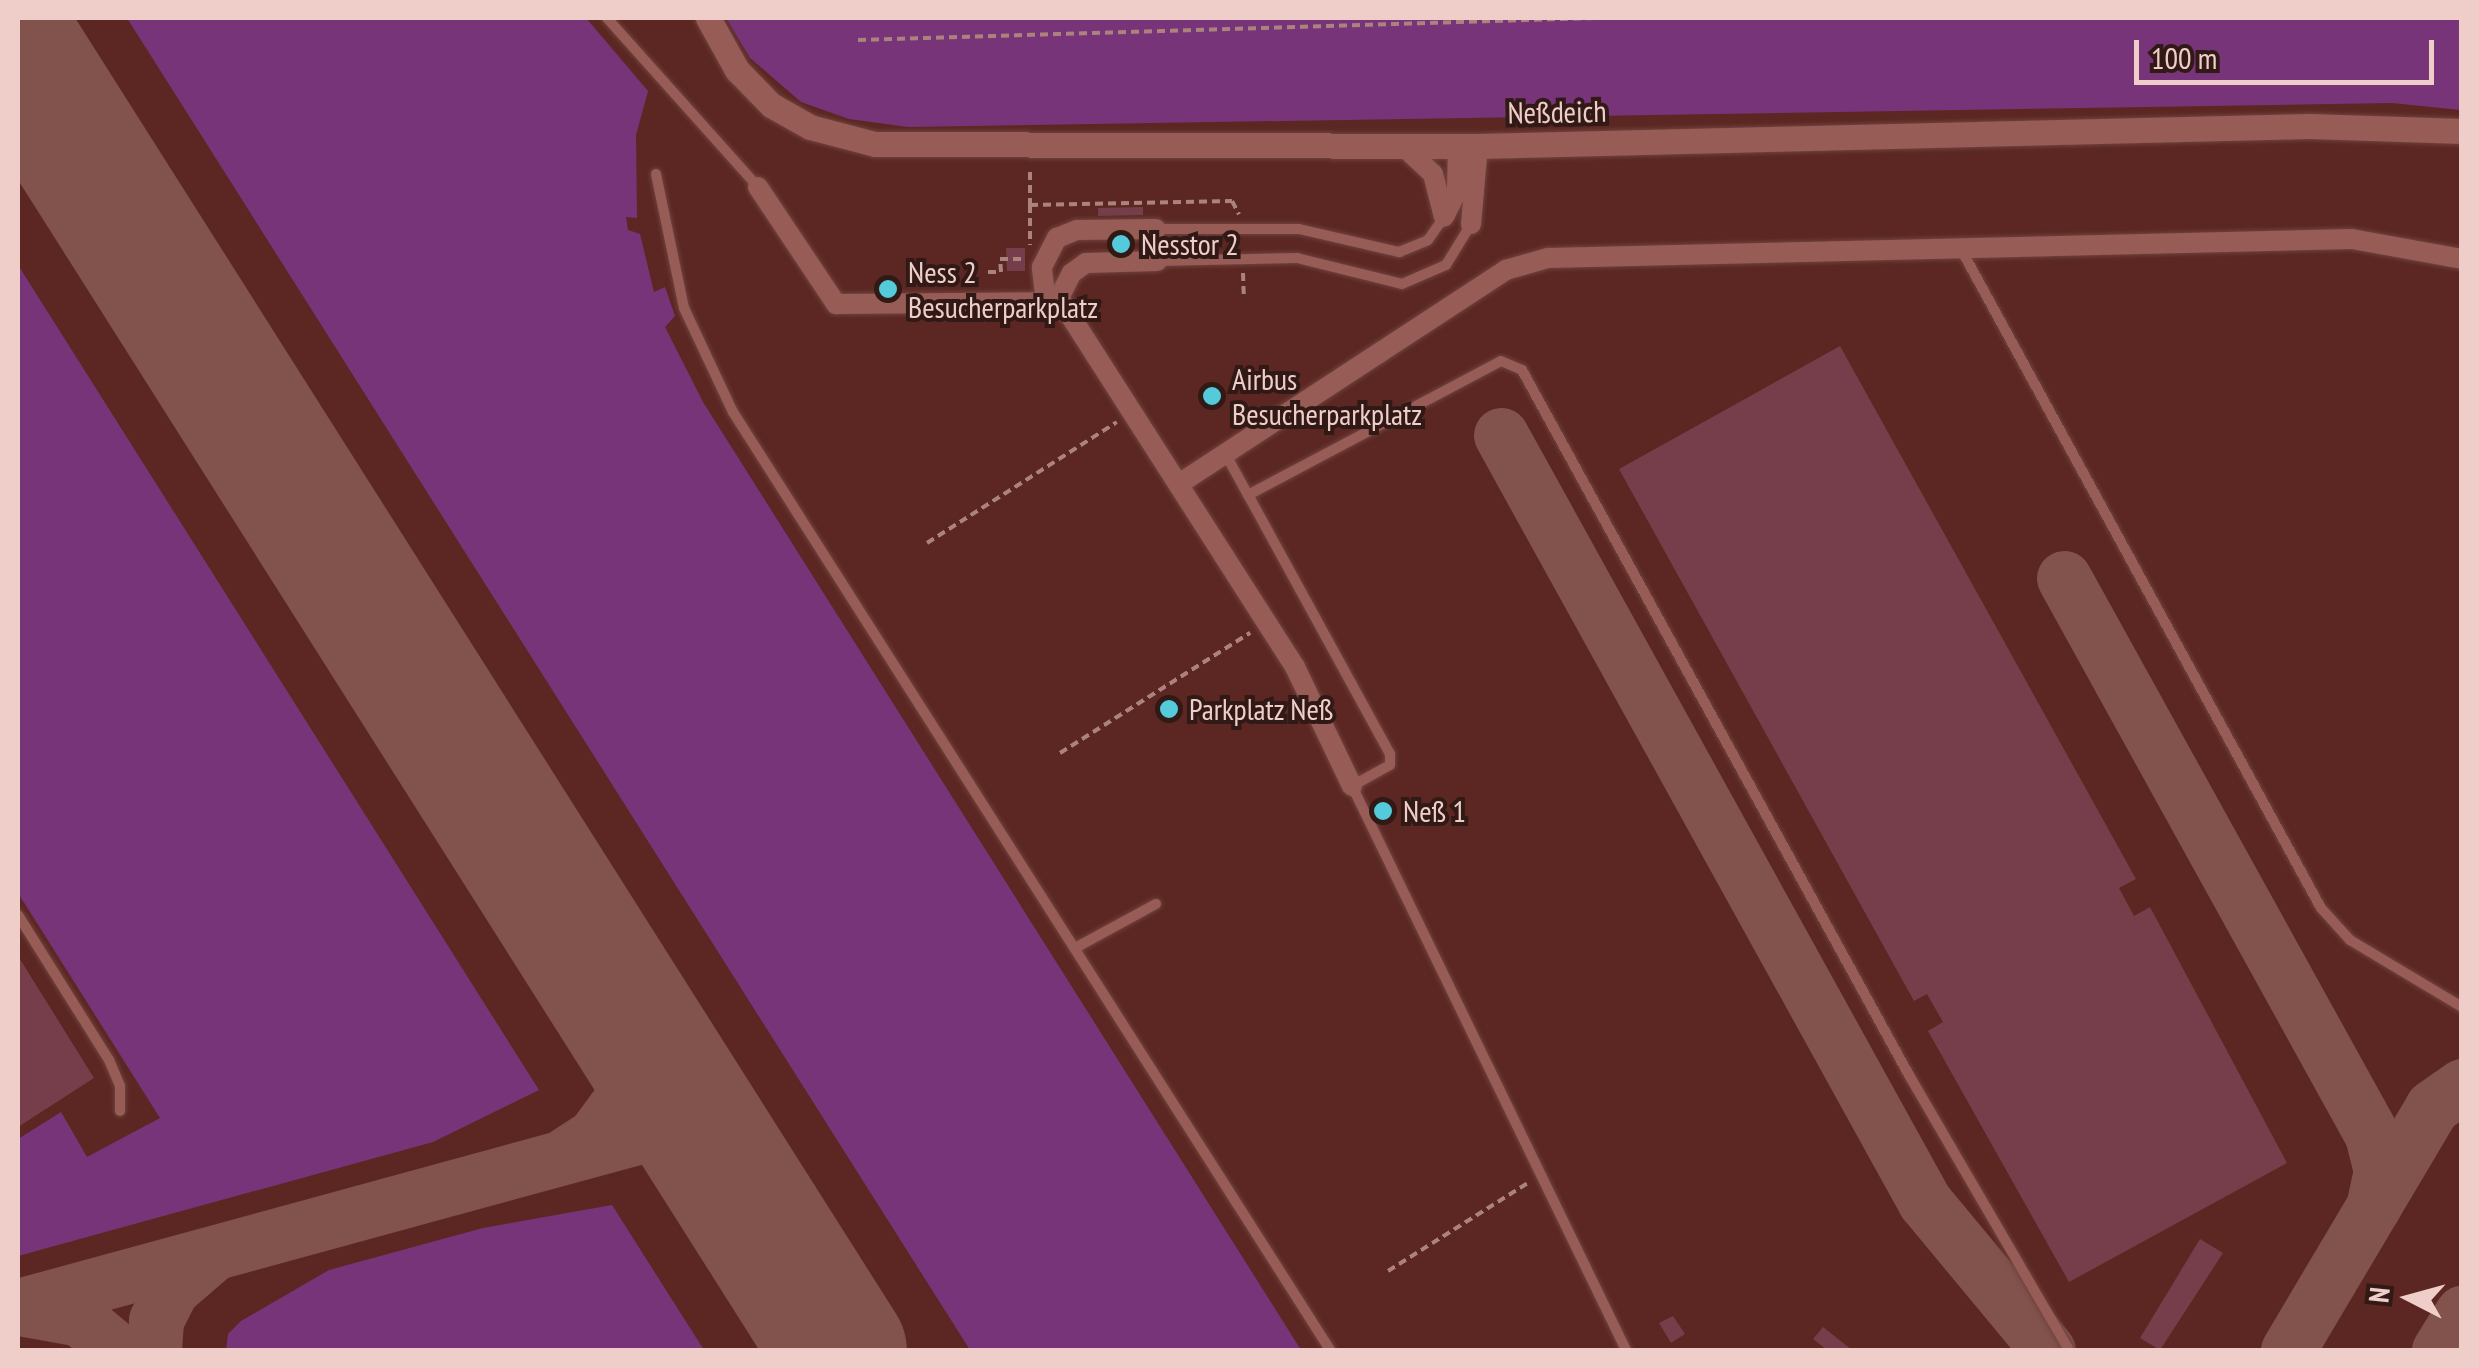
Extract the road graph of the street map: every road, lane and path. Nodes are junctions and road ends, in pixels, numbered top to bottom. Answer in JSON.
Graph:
{"nodes":[{"id":1,"x":608,"y":18,"type":"edge"},
{"id":2,"x":708,"y":18,"type":"edge"},
{"id":3,"x":1597,"y":18,"type":"edge"},
{"id":4,"x":858,"y":40,"type":"dead end"},
{"id":5,"x":2462,"y":130,"type":"edge"},
{"id":6,"x":1403,"y":146,"type":"junction"},
{"id":7,"x":1468,"y":146,"type":"junction"},
{"id":8,"x":656,"y":174,"type":"dead end"},
{"id":9,"x":758,"y":187,"type":"joint"},
{"id":10,"x":1030,"y":206,"type":"dead end"},
{"id":11,"x":1444,"y":217,"type":"junction"},
{"id":12,"x":1471,"y":224,"type":"joint"},
{"id":13,"x":1156,"y":229,"type":"joint"},
{"id":14,"x":1962,"y":251,"type":"junction"},
{"id":15,"x":2462,"y":259,"type":"edge"},
{"id":16,"x":1157,"y":261,"type":"joint"},
{"id":17,"x":988,"y":272,"type":"dead end"},
{"id":18,"x":1052,"y":300,"type":"junction"},
{"id":19,"x":1133,"y":412,"type":"junction"},
{"id":20,"x":1225,"y":453,"type":"junction"},
{"id":21,"x":1179,"y":484,"type":"junction"},
{"id":22,"x":1248,"y":495,"type":"junction"},
{"id":23,"x":926,"y":544,"type":"dead end"},
{"id":24,"x":1266,"y":622,"type":"junction"},
{"id":25,"x":1060,"y":754,"type":"dead end"},
{"id":26,"x":1352,"y":786,"type":"junction"},
{"id":27,"x":1156,"y":904,"type":"dead end"},
{"id":28,"x":18,"y":915,"type":"edge"},
{"id":29,"x":1077,"y":947,"type":"junction"},
{"id":30,"x":2462,"y":1007,"type":"edge"},
{"id":31,"x":120,"y":1111,"type":"dead end"},
{"id":32,"x":1541,"y":1175,"type":"junction"},
{"id":33,"x":1388,"y":1271,"type":"dead end"},
{"id":34,"x":1330,"y":1350,"type":"edge"},
{"id":35,"x":1626,"y":1350,"type":"edge"},
{"id":36,"x":2069,"y":1350,"type":"edge"}],
"edges":[{"from":1,"to":9,"type":"lane"},
{"from":2,"to":6,"type":"street","name":"Neßdeich"},
{"from":3,"to":4,"type":"path"},
{"from":5,"to":7,"type":"street","name":"Neßdeich"},
{"from":6,"to":7,"type":"street","name":"Neßdeich"},
{"from":6,"to":11,"type":"street"},
{"from":7,"to":11,"type":"street"},
{"from":7,"to":12,"type":"street"},
{"from":8,"to":29,"type":"lane"},
{"from":9,"to":18,"type":"street"},
{"from":10,"to":17,"type":"path"},
{"from":11,"to":13,"type":"lane"},
{"from":12,"to":16,"type":"lane"},
{"from":13,"to":18,"type":"street"},
{"from":14,"to":15,"type":"street"},
{"from":14,"to":20,"type":"street"},
{"from":14,"to":30,"type":"lane"},
{"from":16,"to":18,"type":"street"},
{"from":18,"to":19,"type":"street"},
{"from":19,"to":21,"type":"street"},
{"from":19,"to":23,"type":"path"},
{"from":20,"to":21,"type":"street"},
{"from":20,"to":22,"type":"lane"},
{"from":21,"to":24,"type":"street"},
{"from":22,"to":26,"type":"lane"},
{"from":22,"to":36,"type":"lane"},
{"from":24,"to":25,"type":"path"},
{"from":24,"to":26,"type":"street"},
{"from":26,"to":32,"type":"lane"},
{"from":27,"to":29,"type":"lane"},
{"from":28,"to":31,"type":"lane"},
{"from":29,"to":34,"type":"lane"},
{"from":32,"to":33,"type":"path"},
{"from":32,"to":35,"type":"lane"}]}
